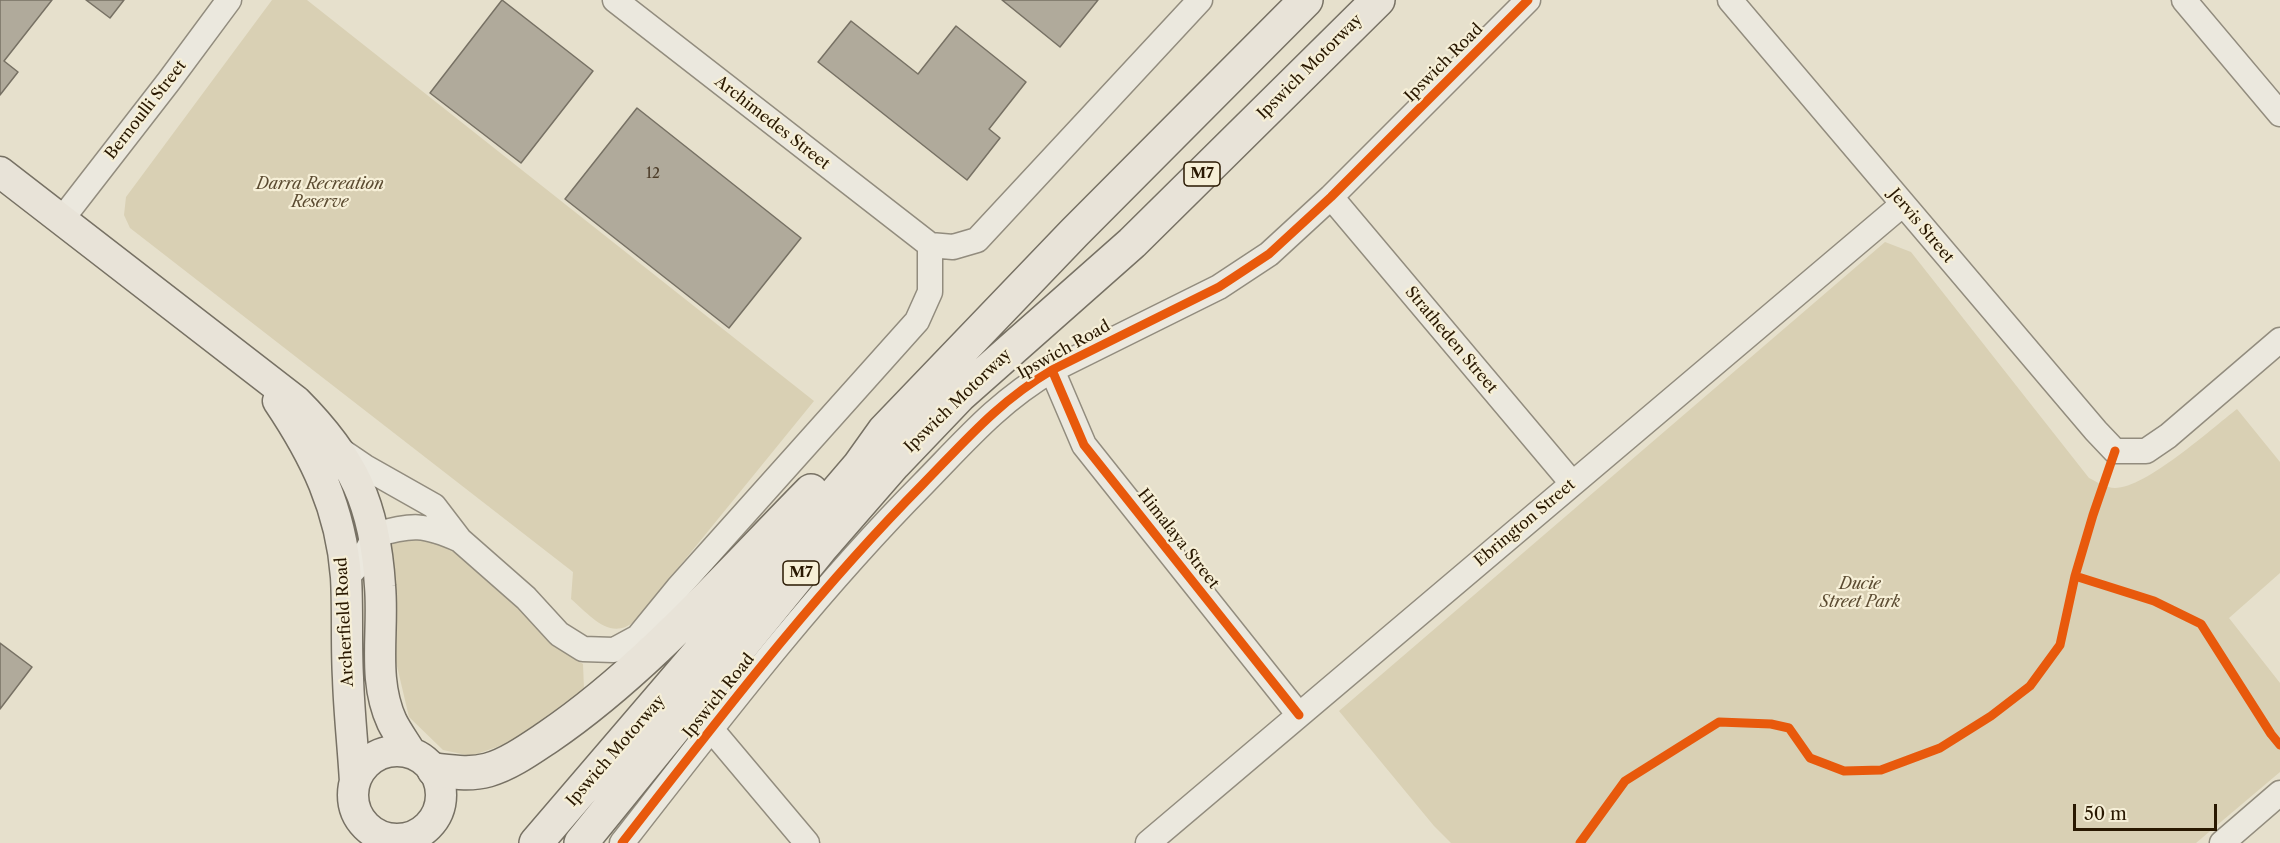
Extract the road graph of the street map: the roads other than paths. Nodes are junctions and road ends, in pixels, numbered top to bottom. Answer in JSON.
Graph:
{"nodes":[{"id":1,"x":229,"y":0,"type":"edge"},
{"id":2,"x":615,"y":0,"type":"edge"},
{"id":3,"x":1200,"y":0,"type":"edge"},
{"id":4,"x":1306,"y":0,"type":"edge"},
{"id":5,"x":1378,"y":0,"type":"edge"},
{"id":6,"x":1528,"y":0,"type":"edge"},
{"id":7,"x":1730,"y":0,"type":"edge"},
{"id":8,"x":2184,"y":0,"type":"edge"},
{"id":9,"x":2280,"y":114,"type":"edge"},
{"id":10,"x":0,"y":172,"type":"edge"},
{"id":11,"x":1331,"y":197,"type":"junction"},
{"id":12,"x":1903,"y":204,"type":"junction"},
{"id":13,"x":62,"y":219,"type":"junction"},
{"id":14,"x":930,"y":245,"type":"junction"},
{"id":15,"x":2280,"y":340,"type":"edge"},
{"id":16,"x":1052,"y":370,"type":"junction"},
{"id":17,"x":260,"y":373,"type":"junction"},
{"id":18,"x":884,"y":431,"type":"junction"},
{"id":19,"x":340,"y":450,"type":"junction"},
{"id":20,"x":1572,"y":483,"type":"junction"},
{"id":21,"x":375,"y":535,"type":"junction"},
{"id":22,"x":460,"y":540,"type":"junction"},
{"id":23,"x":346,"y":578,"type":"junction"},
{"id":24,"x":1299,"y":715,"type":"junction"},
{"id":25,"x":711,"y":729,"type":"junction"},
{"id":26,"x":422,"y":762,"type":"junction"},
{"id":27,"x":355,"y":782,"type":"junction"},
{"id":28,"x":2280,"y":793,"type":"edge"},
{"id":29,"x":364,"y":832,"type":"edge"},
{"id":30,"x":426,"y":834,"type":"edge"},
{"id":31,"x":536,"y":843,"type":"edge"},
{"id":32,"x":581,"y":843,"type":"edge"},
{"id":33,"x":622,"y":843,"type":"edge"},
{"id":34,"x":807,"y":843,"type":"edge"},
{"id":35,"x":1148,"y":843,"type":"edge"},
{"id":36,"x":2222,"y":843,"type":"edge"}],
"edges":[{"from":1,"to":13,"type":"street","name":"Bernoulli Street"},
{"from":2,"to":14,"type":"street","name":"Archimedes Street"},
{"from":3,"to":14,"type":"street"},
{"from":4,"to":18,"type":"highway","name":"Ipswich Motorway","number":"M7"},
{"from":5,"to":32,"type":"highway","name":"Ipswich Motorway","number":"M7"},
{"from":6,"to":11,"type":"street","name":"Ipswich Road"},
{"from":7,"to":12,"type":"street","name":"Jervis Street"},
{"from":8,"to":9,"type":"street"},
{"from":10,"to":13,"type":"main road","name":"Archerfield Road"},
{"from":11,"to":16,"type":"street","name":"Ipswich Road"},
{"from":11,"to":20,"type":"street","name":"Stratheden Street"},
{"from":12,"to":15,"type":"street","name":"Jervis Street"},
{"from":12,"to":20,"type":"street","name":"Ebrington Street"},
{"from":13,"to":17,"type":"main road","name":"Archerfield Road"},
{"from":14,"to":22,"type":"street"},
{"from":16,"to":24,"type":"street","name":"Himalaya Street"},
{"from":16,"to":25,"type":"street","name":"Ipswich Road"},
{"from":17,"to":19,"type":"main road","name":"Archerfield Road"},
{"from":17,"to":23,"type":"main road","name":"Archerfield Road"},
{"from":18,"to":26,"type":"highway"},
{"from":18,"to":31,"type":"highway","name":"Ipswich Motorway","number":"M7"},
{"from":19,"to":21,"type":"main road","name":"Archerfield Road"},
{"from":19,"to":22,"type":"street"},
{"from":20,"to":24,"type":"street","name":"Ebrington Street"},
{"from":21,"to":22,"type":"street"},
{"from":21,"to":23,"type":"street"},
{"from":21,"to":26,"type":"main road","name":"Archerfield Road"},
{"from":23,"to":27,"type":"main road","name":"Archerfield Road"},
{"from":24,"to":35,"type":"street","name":"Ebrington Street"},
{"from":25,"to":33,"type":"street","name":"Ipswich Road"},
{"from":25,"to":34,"type":"street"},
{"from":26,"to":27,"type":"main road"},
{"from":26,"to":30,"type":"main road"},
{"from":27,"to":29,"type":"main road"},
{"from":28,"to":36,"type":"street"},
{"from":29,"to":30,"type":"main road"}]}
